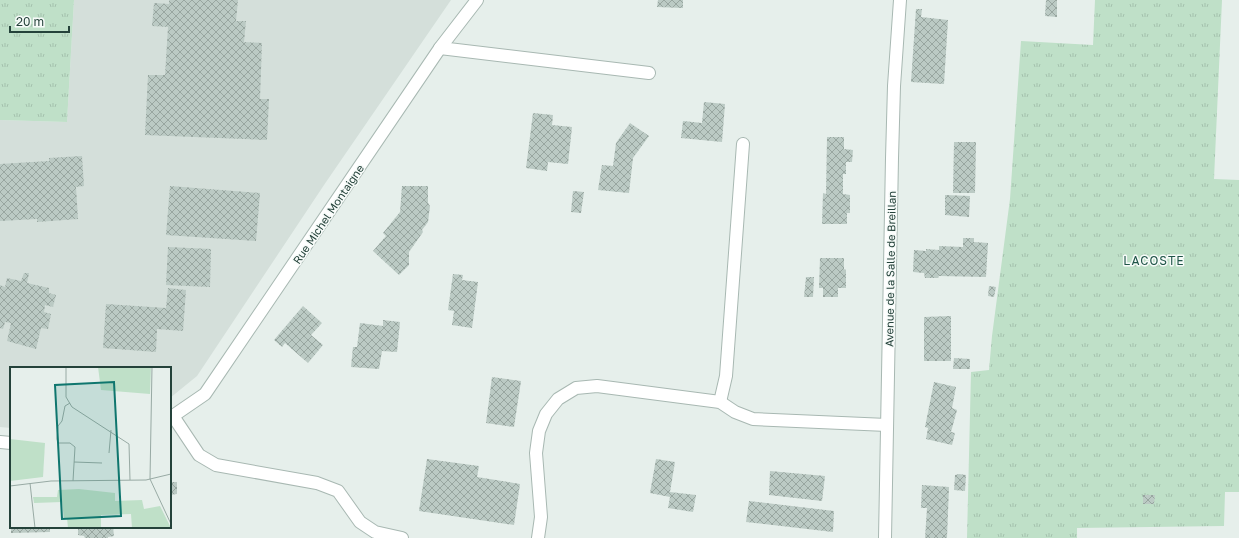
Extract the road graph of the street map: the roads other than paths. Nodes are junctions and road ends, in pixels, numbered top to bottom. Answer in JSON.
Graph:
{"nodes":[{"id":1,"x":477,"y":0,"type":"edge"},
{"id":2,"x":900,"y":0,"type":"edge"},
{"id":3,"x":440,"y":48,"type":"junction"},
{"id":4,"x":649,"y":73,"type":"dead end"},
{"id":5,"x":743,"y":144,"type":"dead end"},
{"id":6,"x":720,"y":402,"type":"junction"},
{"id":7,"x":172,"y":417,"type":"edge"},
{"id":8,"x":887,"y":425,"type":"junction"},
{"id":9,"x":0,"y":442,"type":"edge"},
{"id":10,"x":10,"y":443,"type":"edge"},
{"id":11,"x":402,"y":538,"type":"edge"},
{"id":12,"x":538,"y":538,"type":"edge"},
{"id":13,"x":885,"y":538,"type":"edge"}],
"edges":[{"from":1,"to":3,"type":"street","name":"Rue Michel Montaigne"},
{"from":2,"to":8,"type":"street","name":"Avenue de la Salle de Breillan"},
{"from":3,"to":4,"type":"street"},
{"from":3,"to":7,"type":"street","name":"Rue Michel Montaigne"},
{"from":5,"to":6,"type":"street"},
{"from":6,"to":8,"type":"street"},
{"from":6,"to":12,"type":"street"},
{"from":7,"to":11,"type":"street"},
{"from":8,"to":13,"type":"street","name":"Avenue de la Salle de Breillan"},
{"from":9,"to":10,"type":"street"}]}
